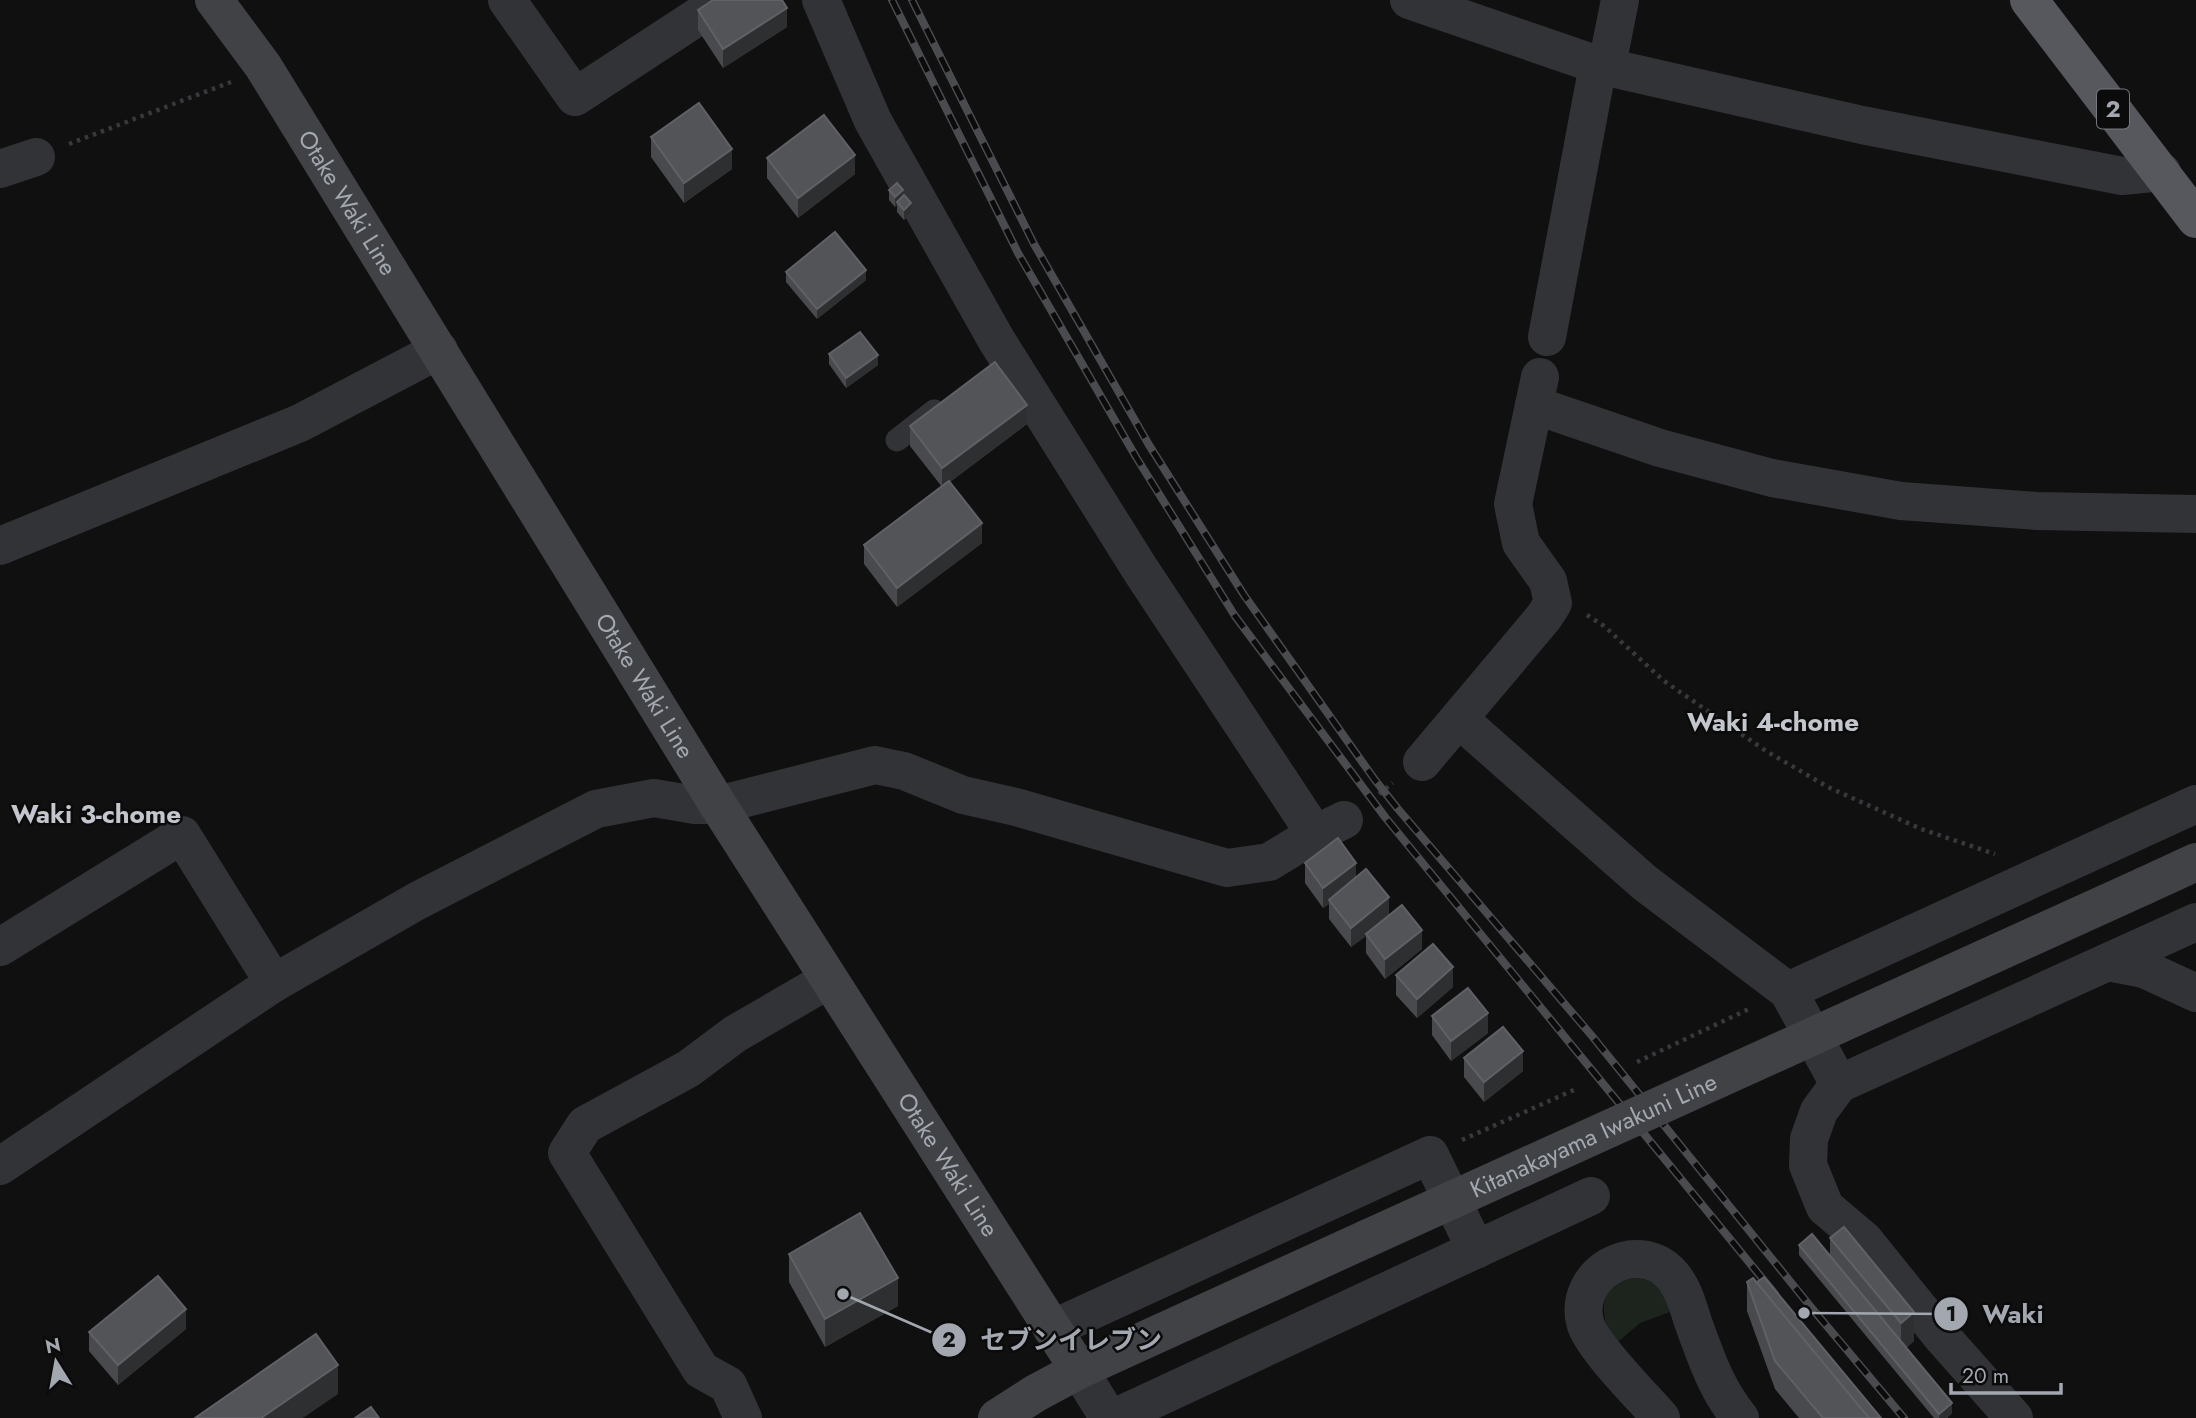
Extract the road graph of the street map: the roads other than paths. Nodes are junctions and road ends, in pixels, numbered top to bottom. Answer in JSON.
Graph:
{"nodes":[{"id":1,"x":214,"y":0,"type":"edge"},
{"id":2,"x":507,"y":0,"type":"edge"},
{"id":3,"x":723,"y":0,"type":"edge"},
{"id":4,"x":821,"y":0,"type":"edge"},
{"id":5,"x":1409,"y":0,"type":"edge"},
{"id":6,"x":1620,"y":0,"type":"edge"},
{"id":7,"x":2029,"y":0,"type":"edge"},
{"id":8,"x":1598,"y":65,"type":"junction"},
{"id":9,"x":36,"y":157,"type":"road end"},
{"id":10,"x":0,"y":169,"type":"edge"},
{"id":11,"x":2162,"y":172,"type":"junction"},
{"id":12,"x":2196,"y":219,"type":"edge"},
{"id":13,"x":1547,"y":337,"type":"dead end"},
{"id":14,"x":439,"y":350,"type":"junction"},
{"id":15,"x":951,"y":397,"type":"edge"},
{"id":16,"x":897,"y":440,"type":"dead end"},
{"id":17,"x":2196,"y":514,"type":"edge"},
{"id":18,"x":0,"y":546,"type":"edge"},
{"id":19,"x":1459,"y":719,"type":"junction"},
{"id":20,"x":1422,"y":762,"type":"road end"},
{"id":21,"x":2196,"y":804,"type":"edge"},
{"id":22,"x":718,"y":805,"type":"junction"},
{"id":23,"x":2196,"y":862,"type":"edge"},
{"id":24,"x":2196,"y":922,"type":"edge"},
{"id":25,"x":0,"y":947,"type":"edge"},
{"id":26,"x":2108,"y":962,"type":"junction"},
{"id":27,"x":828,"y":980,"type":"junction"},
{"id":28,"x":274,"y":982,"type":"junction"},
{"id":29,"x":1788,"y":991,"type":"junction"},
{"id":30,"x":2196,"y":993,"type":"edge"},
{"id":31,"x":1839,"y":1084,"type":"junction"},
{"id":32,"x":0,"y":1166,"type":"edge"},
{"id":33,"x":1591,"y":1196,"type":"dead end"},
{"id":34,"x":1476,"y":1250,"type":"junction"},
{"id":35,"x":1052,"y":1329,"type":"junction"},
{"id":36,"x":1079,"y":1370,"type":"junction"},
{"id":37,"x":743,"y":1418,"type":"edge"},
{"id":38,"x":996,"y":1418,"type":"edge"},
{"id":39,"x":1112,"y":1418,"type":"edge"},
{"id":40,"x":1661,"y":1418,"type":"edge"},
{"id":41,"x":1740,"y":1418,"type":"edge"},
{"id":42,"x":2014,"y":1418,"type":"edge"}],
"edges":[{"from":1,"to":14,"type":"main road","name":"Otake Waki Line"},
{"from":2,"to":3,"type":"street"},
{"from":4,"to":22,"type":"street"},
{"from":5,"to":8,"type":"street"},
{"from":6,"to":8,"type":"street"},
{"from":7,"to":11,"type":"highway","number":"2"},
{"from":8,"to":11,"type":"street"},
{"from":8,"to":13,"type":"street"},
{"from":9,"to":10,"type":"street"},
{"from":11,"to":12,"type":"highway","number":"2"},
{"from":14,"to":18,"type":"street"},
{"from":14,"to":22,"type":"main road","name":"Otake Waki Line"},
{"from":15,"to":16,"type":"lane"},
{"from":17,"to":19,"type":"street"},
{"from":19,"to":20,"type":"street"},
{"from":19,"to":29,"type":"street"},
{"from":21,"to":29,"type":"street"},
{"from":22,"to":27,"type":"main road","name":"Otake Waki Line"},
{"from":22,"to":28,"type":"street"},
{"from":23,"to":36,"type":"main road","name":"Kitanakayama Iwakuni Line","bridge":true},
{"from":24,"to":26,"type":"street"},
{"from":25,"to":28,"type":"street"},
{"from":26,"to":30,"type":"street"},
{"from":26,"to":31,"type":"street"},
{"from":27,"to":35,"type":"main road","name":"Otake Waki Line"},
{"from":27,"to":37,"type":"street"},
{"from":28,"to":32,"type":"street"},
{"from":29,"to":31,"type":"street"},
{"from":31,"to":42,"type":"street"},
{"from":33,"to":34,"type":"street"},
{"from":34,"to":35,"type":"street"},
{"from":34,"to":39,"type":"street"},
{"from":35,"to":36,"type":"main road","name":"Otake Waki Line"},
{"from":36,"to":38,"type":"main road","name":"Kitanakayama Iwakuni Line"},
{"from":36,"to":39,"type":"street"},
{"from":40,"to":41,"type":"street"}]}
